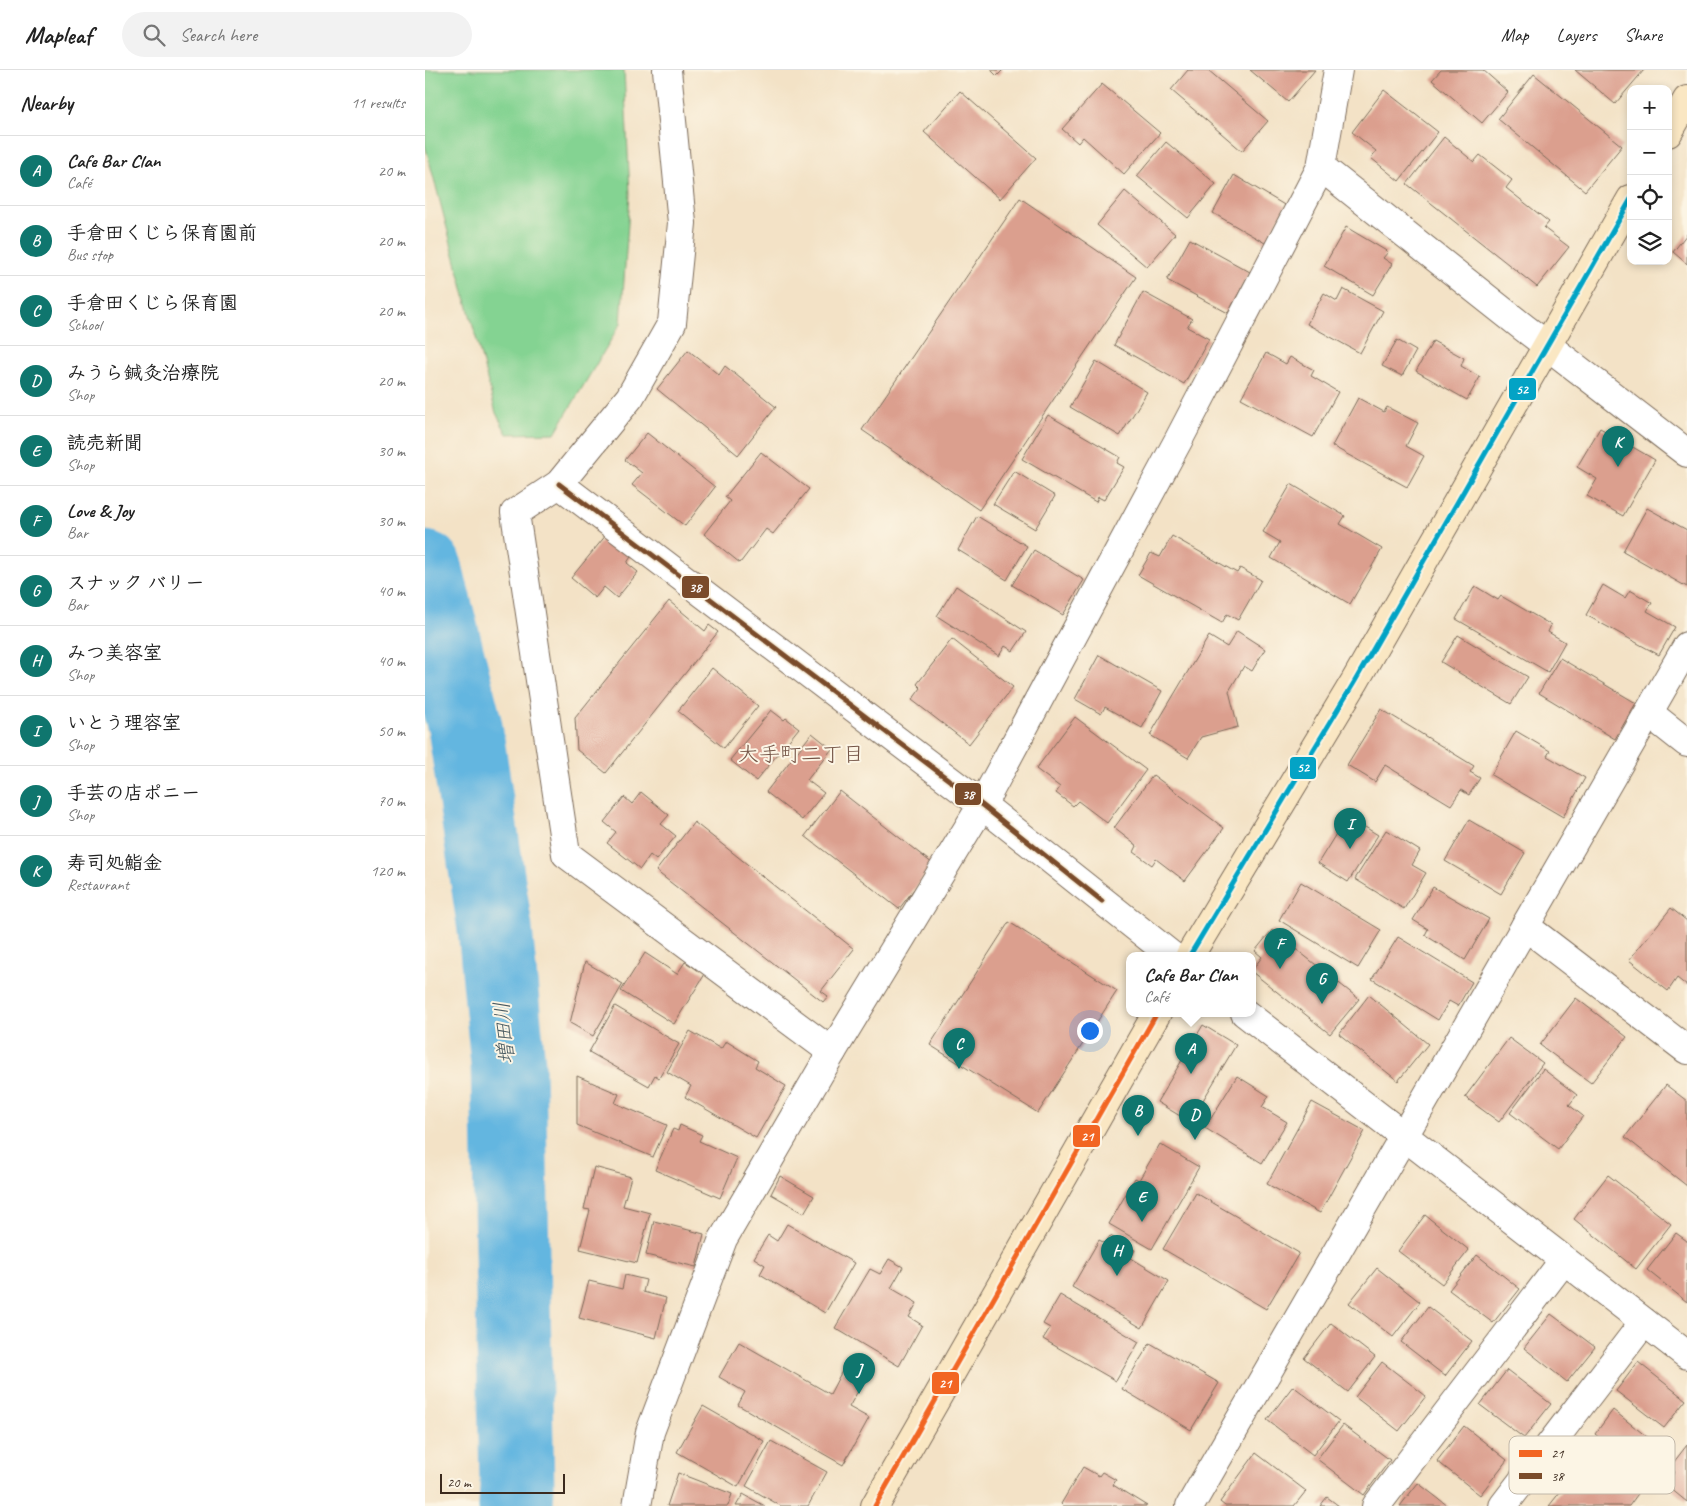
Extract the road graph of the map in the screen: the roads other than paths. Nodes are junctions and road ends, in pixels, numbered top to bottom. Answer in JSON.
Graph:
{"nodes":[{"id":1,"x":667,"y":70,"type":"edge"},
{"id":2,"x":1337,"y":70,"type":"edge"},
{"id":3,"x":1321,"y":166,"type":"junction"},
{"id":4,"x":1627,"y":206,"type":"edge"},
{"id":5,"x":1547,"y":345,"type":"junction"},
{"id":6,"x":1687,"y":453,"type":"edge"},
{"id":7,"x":559,"y":484,"type":"junction"},
{"id":8,"x":1687,"y":646,"type":"edge"},
{"id":9,"x":1649,"y":713,"type":"junction"},
{"id":10,"x":1687,"y":743,"type":"edge"},
{"id":11,"x":982,"y":805,"type":"junction"},
{"id":12,"x":1525,"y":926,"type":"junction"},
{"id":13,"x":1167,"y":952,"type":"edge"},
{"id":14,"x":1193,"y":952,"type":"edge"},
{"id":15,"x":1155,"y":1017,"type":"edge"},
{"id":16,"x":1250,"y":1017,"type":"edge"},
{"id":17,"x":1687,"y":1050,"type":"edge"},
{"id":18,"x":832,"y":1052,"type":"junction"},
{"id":19,"x":1405,"y":1136,"type":"junction"},
{"id":20,"x":1564,"y":1260,"type":"junction"},
{"id":21,"x":1644,"y":1322,"type":"junction"},
{"id":22,"x":1687,"y":1354,"type":"edge"},
{"id":23,"x":1557,"y":1436,"type":"edge"},
{"id":24,"x":1512,"y":1494,"type":"edge"},
{"id":25,"x":637,"y":1506,"type":"edge"},
{"id":26,"x":875,"y":1506,"type":"edge"},
{"id":27,"x":1190,"y":1506,"type":"edge"},
{"id":28,"x":1376,"y":1506,"type":"edge"},
{"id":29,"x":1503,"y":1506,"type":"edge"}],
"edges":[{"from":1,"to":7,"type":"street"},
{"from":2,"to":3,"type":"street"},
{"from":3,"to":5,"type":"street"},
{"from":3,"to":11,"type":"street"},
{"from":4,"to":5,"type":"street"},
{"from":5,"to":6,"type":"street"},
{"from":5,"to":14,"type":"street"},
{"from":7,"to":11,"type":"street"},
{"from":7,"to":18,"type":"street"},
{"from":8,"to":9,"type":"street"},
{"from":9,"to":10,"type":"street"},
{"from":9,"to":12,"type":"street"},
{"from":11,"to":13,"type":"street"},
{"from":11,"to":18,"type":"street"},
{"from":12,"to":17,"type":"street"},
{"from":12,"to":19,"type":"street"},
{"from":15,"to":26,"type":"street"},
{"from":16,"to":19,"type":"street"},
{"from":18,"to":25,"type":"street"},
{"from":19,"to":20,"type":"street"},
{"from":19,"to":27,"type":"street"},
{"from":20,"to":21,"type":"street"},
{"from":20,"to":28,"type":"street"},
{"from":21,"to":22,"type":"street"},
{"from":21,"to":23,"type":"street"},
{"from":24,"to":29,"type":"street"}]}
